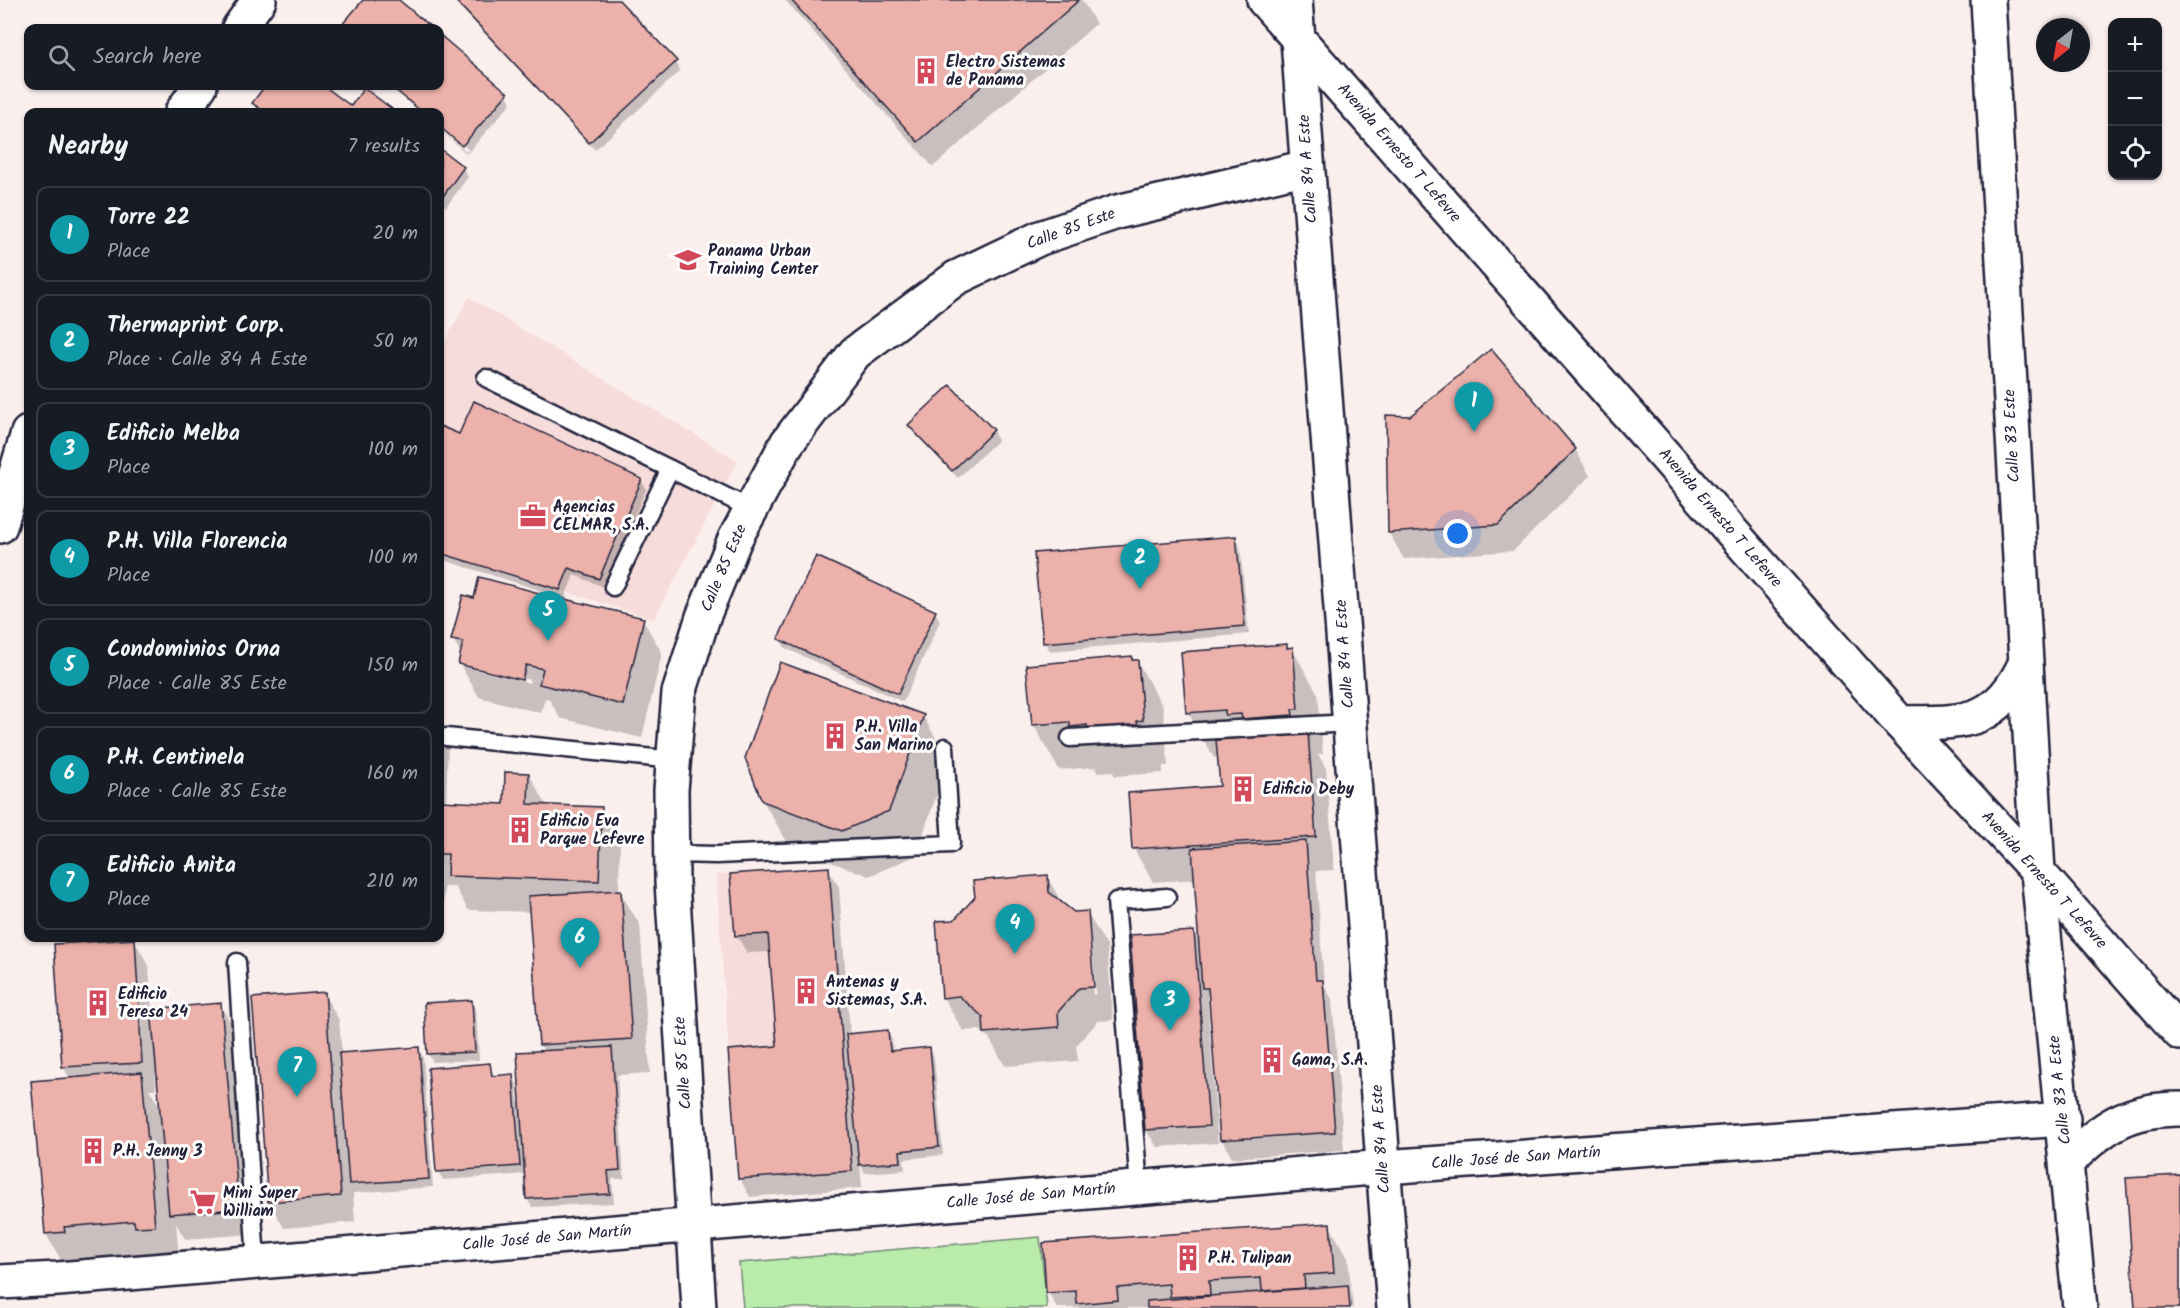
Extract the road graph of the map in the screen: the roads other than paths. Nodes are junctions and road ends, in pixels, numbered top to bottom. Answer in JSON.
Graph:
{"nodes":[{"id":1,"x":259,"y":0,"type":"edge"},
{"id":2,"x":1264,"y":0,"type":"edge"},
{"id":3,"x":1295,"y":0,"type":"edge"},
{"id":4,"x":1988,"y":0,"type":"edge"},
{"id":5,"x":242,"y":24,"type":"edge"},
{"id":6,"x":1298,"y":39,"type":"junction"},
{"id":7,"x":197,"y":90,"type":"edge"},
{"id":8,"x":185,"y":108,"type":"edge"},
{"id":9,"x":1307,"y":167,"type":"junction"},
{"id":10,"x":486,"y":378,"type":"dead end"},
{"id":11,"x":24,"y":446,"type":"edge"},
{"id":12,"x":670,"y":469,"type":"junction"},
{"id":13,"x":751,"y":509,"type":"junction"},
{"id":14,"x":0,"y":526,"type":"edge"},
{"id":15,"x":613,"y":587,"type":"dead end"},
{"id":16,"x":2025,"y":664,"type":"junction"},
{"id":17,"x":1350,"y":723,"type":"junction"},
{"id":18,"x":1900,"y":723,"type":"junction"},
{"id":19,"x":446,"y":737,"type":"dead end"},
{"id":20,"x":1070,"y":738,"type":"dead end"},
{"id":21,"x":945,"y":747,"type":"dead end"},
{"id":22,"x":674,"y":760,"type":"junction"},
{"id":23,"x":671,"y":854,"type":"junction"},
{"id":24,"x":2038,"y":872,"type":"junction"},
{"id":25,"x":1167,"y":897,"type":"dead end"},
{"id":26,"x":237,"y":962,"type":"dead end"},
{"id":27,"x":2180,"y":1032,"type":"edge"},
{"id":28,"x":2180,"y":1109,"type":"edge"},
{"id":29,"x":2063,"y":1119,"type":"junction"},
{"id":30,"x":2067,"y":1162,"type":"junction"},
{"id":31,"x":1384,"y":1167,"type":"junction"},
{"id":32,"x":1139,"y":1187,"type":"junction"},
{"id":33,"x":693,"y":1226,"type":"junction"},
{"id":34,"x":256,"y":1262,"type":"junction"},
{"id":35,"x":0,"y":1273,"type":"edge"},
{"id":36,"x":699,"y":1308,"type":"edge"},
{"id":37,"x":1394,"y":1308,"type":"edge"},
{"id":38,"x":2080,"y":1308,"type":"edge"}],
"edges":[{"from":1,"to":5,"type":"street"},
{"from":2,"to":6,"type":"street","name":"Avenida Ernesto T Lefevre"},
{"from":3,"to":6,"type":"street","name":"Calle 84 A Este"},
{"from":4,"to":16,"type":"street","name":"Calle 83 Este"},
{"from":6,"to":9,"type":"street","name":"Calle 84 A Este"},
{"from":6,"to":18,"type":"street","name":"Avenida Ernesto T Lefevre"},
{"from":7,"to":8,"type":"street"},
{"from":9,"to":13,"type":"street","name":"Calle 85 Este"},
{"from":9,"to":17,"type":"street","name":"Calle 84 A Este"},
{"from":10,"to":12,"type":"lane"},
{"from":11,"to":14,"type":"street"},
{"from":12,"to":13,"type":"lane"},
{"from":12,"to":15,"type":"lane"},
{"from":13,"to":22,"type":"street","name":"Calle 85 Este"},
{"from":16,"to":18,"type":"street"},
{"from":16,"to":24,"type":"street","name":"Calle 83 Este"},
{"from":17,"to":20,"type":"lane"},
{"from":17,"to":31,"type":"street","name":"Calle 84 A Este"},
{"from":18,"to":24,"type":"street","name":"Avenida Ernesto T Lefevre"},
{"from":19,"to":22,"type":"lane"},
{"from":21,"to":23,"type":"lane"},
{"from":22,"to":23,"type":"street","name":"Calle 85 Este"},
{"from":23,"to":33,"type":"street","name":"Calle 85 Este"},
{"from":24,"to":27,"type":"street","name":"Avenida Ernesto T Lefevre"},
{"from":24,"to":29,"type":"street","name":"Calle 83 A Este"},
{"from":25,"to":32,"type":"lane"},
{"from":26,"to":34,"type":"lane"},
{"from":28,"to":30,"type":"street"},
{"from":29,"to":30,"type":"street","name":"Calle 83 A Este"},
{"from":29,"to":31,"type":"street","name":"Calle José de San Martín"},
{"from":30,"to":38,"type":"street","name":"Calle 83 A Este"},
{"from":31,"to":32,"type":"street","name":"Calle José de San Martín"},
{"from":31,"to":37,"type":"street","name":"Calle 84 A Este"},
{"from":32,"to":33,"type":"street","name":"Calle José de San Martín"},
{"from":33,"to":34,"type":"street","name":"Calle José de San Martín"},
{"from":33,"to":36,"type":"street","name":"Calle 85 Este"},
{"from":34,"to":35,"type":"street","name":"Calle José de San Martín"}]}
